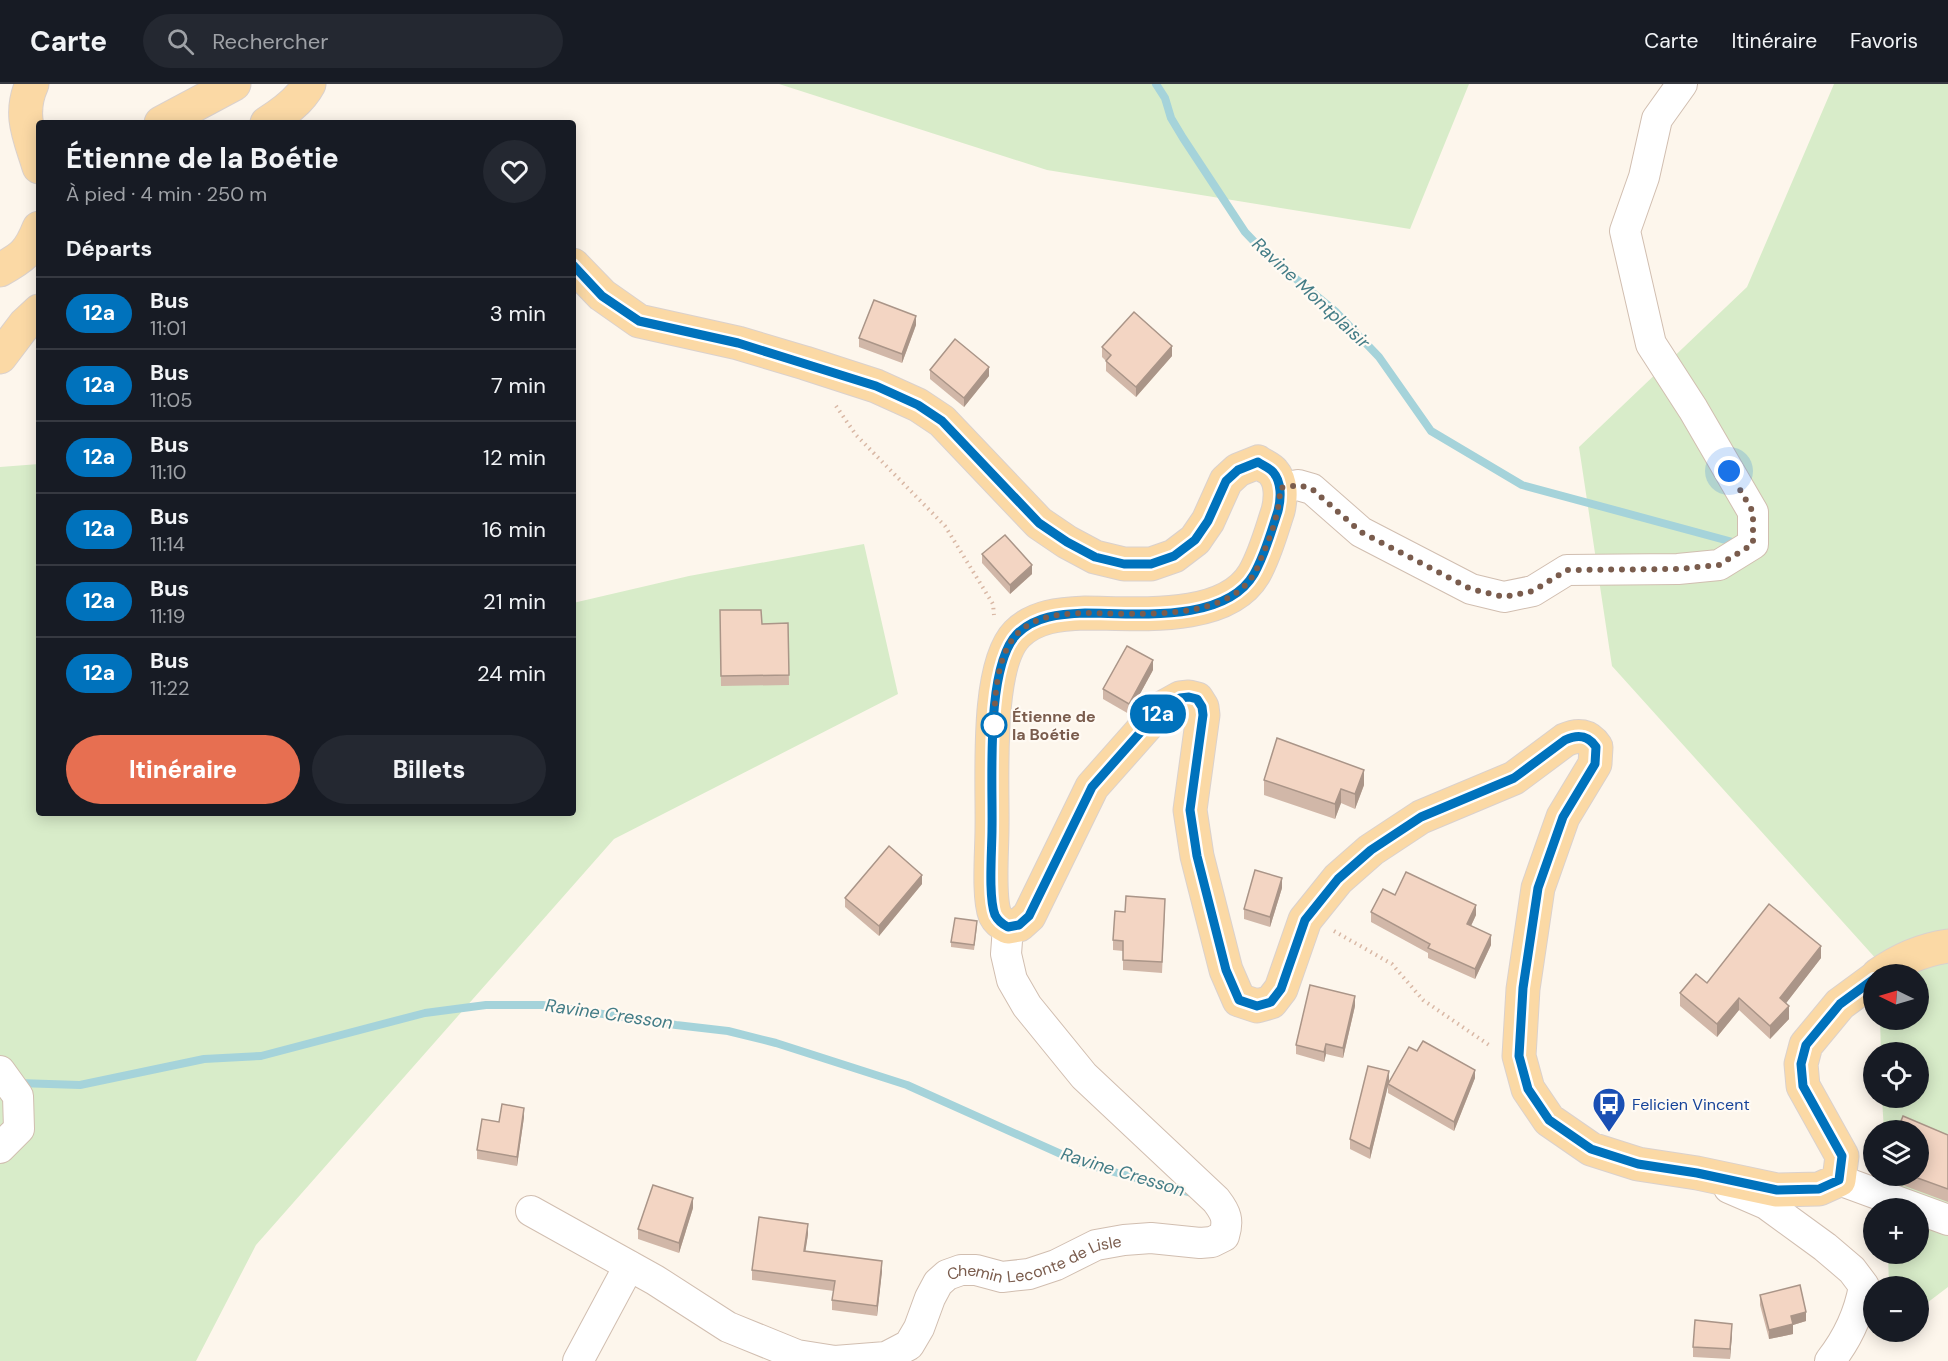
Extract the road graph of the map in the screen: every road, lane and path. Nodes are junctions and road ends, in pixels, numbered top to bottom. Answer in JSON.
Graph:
{"nodes":[{"id":1,"x":32,"y":84,"type":"edge"},
{"id":2,"x":234,"y":84,"type":"edge"},
{"id":3,"x":309,"y":84,"type":"edge"},
{"id":4,"x":1682,"y":84,"type":"edge"},
{"id":5,"x":166,"y":120,"type":"edge"},
{"id":6,"x":272,"y":120,"type":"edge"},
{"id":7,"x":36,"y":157,"type":"edge"},
{"id":8,"x":36,"y":236,"type":"edge"},
{"id":9,"x":576,"y":268,"type":"edge"},
{"id":10,"x":0,"y":270,"type":"edge"},
{"id":11,"x":36,"y":314,"type":"edge"},
{"id":12,"x":0,"y":357,"type":"edge"},
{"id":13,"x":805,"y":363,"type":"junction"},
{"id":14,"x":1280,"y":488,"type":"junction"},
{"id":15,"x":994,"y":616,"type":"dead end"},
{"id":16,"x":1305,"y":920,"type":"junction"},
{"id":17,"x":1008,"y":927,"type":"junction"},
{"id":18,"x":1948,"y":946,"type":"edge"},
{"id":19,"x":1893,"y":964,"type":"edge"},
{"id":20,"x":1863,"y":987,"type":"edge"},
{"id":21,"x":1520,"y":1061,"type":"junction"},
{"id":22,"x":0,"y":1071,"type":"edge"},
{"id":23,"x":0,"y":1148,"type":"edge"},
{"id":24,"x":1697,"y":1173,"type":"junction"},
{"id":25,"x":1839,"y":1180,"type":"junction"},
{"id":26,"x":531,"y":1211,"type":"dead end"},
{"id":27,"x":1948,"y":1220,"type":"edge"},
{"id":28,"x":628,"y":1266,"type":"junction"},
{"id":29,"x":578,"y":1361,"type":"edge"},
{"id":30,"x":1830,"y":1361,"type":"edge"}],
"edges":[{"from":1,"to":7,"type":"main road"},
{"from":2,"to":5,"type":"main road"},
{"from":3,"to":6,"type":"main road"},
{"from":4,"to":14,"type":"street"},
{"from":8,"to":10,"type":"main road"},
{"from":9,"to":13,"type":"main road"},
{"from":11,"to":12,"type":"main road"},
{"from":13,"to":14,"type":"main road"},
{"from":13,"to":15,"type":"path"},
{"from":14,"to":17,"type":"main road"},
{"from":16,"to":17,"type":"main road"},
{"from":16,"to":21,"type":"path"},
{"from":16,"to":21,"type":"main road"},
{"from":17,"to":28,"type":"street","name":"Chemin Leconte de Lisle"},
{"from":18,"to":19,"type":"main road"},
{"from":20,"to":25,"type":"main road"},
{"from":21,"to":24,"type":"main road"},
{"from":22,"to":23,"type":"street"},
{"from":24,"to":25,"type":"main road"},
{"from":24,"to":30,"type":"street"},
{"from":25,"to":27,"type":"street"},
{"from":26,"to":28,"type":"street","name":"Chemin Leconte de Lisle"},
{"from":28,"to":29,"type":"street"}]}
